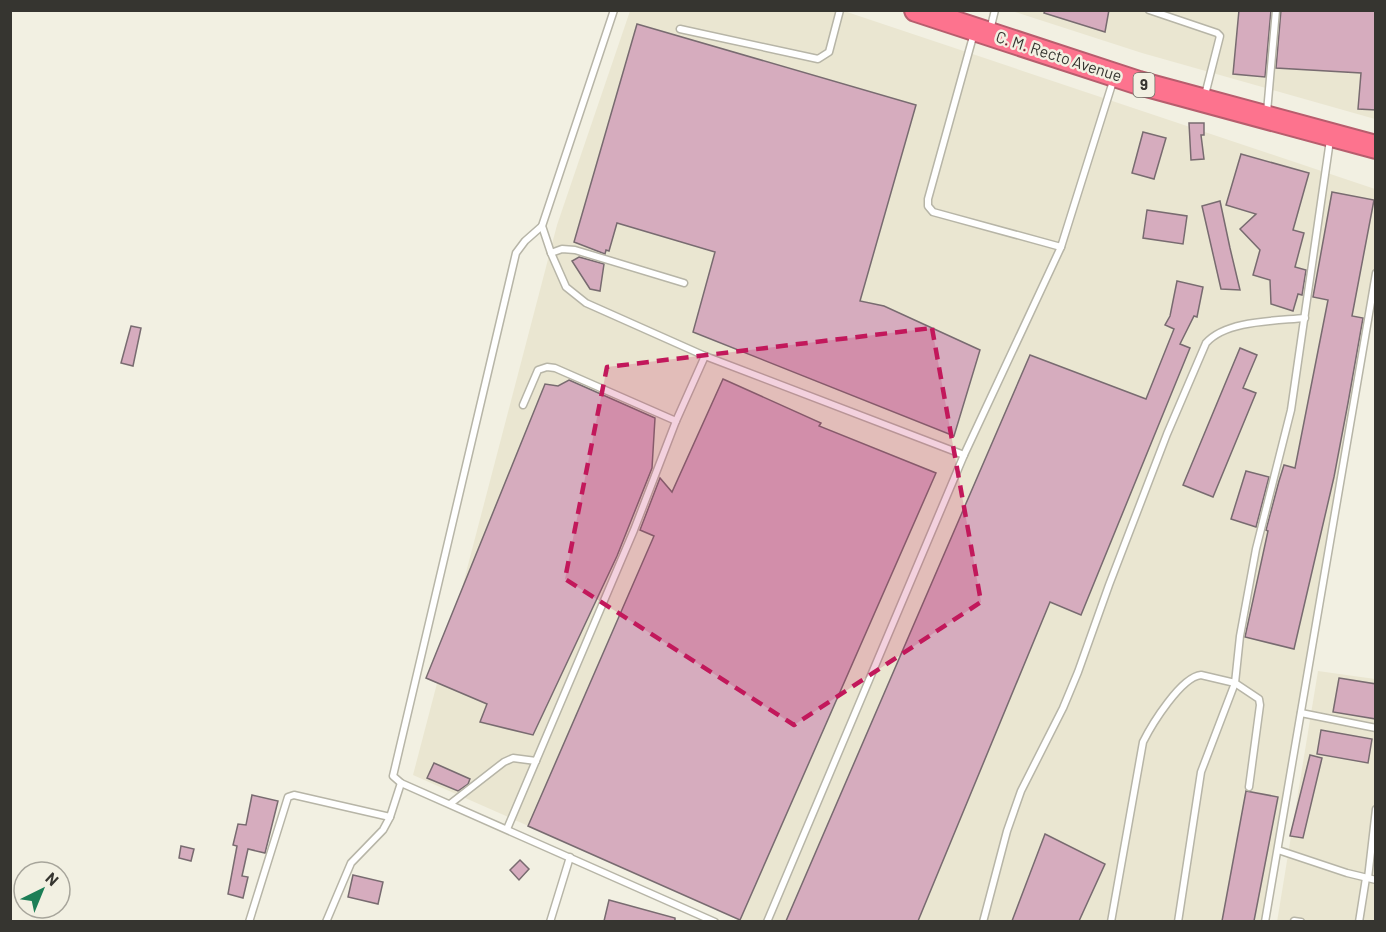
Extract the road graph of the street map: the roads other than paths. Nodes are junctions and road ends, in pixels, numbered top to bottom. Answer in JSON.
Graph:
{"nodes":[{"id":1,"x":614,"y":10,"type":"edge"},
{"id":2,"x":840,"y":10,"type":"edge"},
{"id":3,"x":916,"y":10,"type":"edge"},
{"id":4,"x":995,"y":10,"type":"edge"},
{"id":5,"x":1149,"y":10,"type":"edge"},
{"id":6,"x":1276,"y":10,"type":"edge"},
{"id":7,"x":680,"y":29,"type":"dead end"},
{"id":8,"x":982,"y":31,"type":"junction"},
{"id":9,"x":1115,"y":75,"type":"junction"},
{"id":10,"x":1203,"y":102,"type":"junction"},
{"id":11,"x":1266,"y":119,"type":"junction"},
{"id":12,"x":1331,"y":136,"type":"junction"},
{"id":13,"x":1376,"y":147,"type":"edge"},
{"id":14,"x":542,"y":226,"type":"junction"},
{"id":15,"x":1061,"y":247,"type":"junction"},
{"id":16,"x":551,"y":253,"type":"junction"},
{"id":17,"x":1376,"y":273,"type":"edge"},
{"id":18,"x":684,"y":283,"type":"dead end"},
{"id":19,"x":1305,"y":318,"type":"junction"},
{"id":20,"x":705,"y":356,"type":"junction"},
{"id":21,"x":523,"y":405,"type":"dead end"},
{"id":22,"x":676,"y":420,"type":"junction"},
{"id":23,"x":964,"y":455,"type":"junction"},
{"id":24,"x":1235,"y":682,"type":"junction"},
{"id":25,"x":1301,"y":713,"type":"junction"},
{"id":26,"x":1376,"y":728,"type":"edge"},
{"id":27,"x":536,"y":761,"type":"junction"},
{"id":28,"x":401,"y":783,"type":"junction"},
{"id":29,"x":1249,"y":787,"type":"dead end"},
{"id":30,"x":450,"y":804,"type":"junction"},
{"id":31,"x":1376,"y":809,"type":"edge"},
{"id":32,"x":390,"y":817,"type":"junction"},
{"id":33,"x":507,"y":829,"type":"junction"},
{"id":34,"x":1278,"y":850,"type":"junction"},
{"id":35,"x":570,"y":857,"type":"junction"},
{"id":36,"x":1367,"y":878,"type":"junction"},
{"id":37,"x":1376,"y":880,"type":"edge"},
{"id":38,"x":705,"y":919,"type":"edge"},
{"id":39,"x":249,"y":921,"type":"edge"},
{"id":40,"x":326,"y":921,"type":"edge"},
{"id":41,"x":549,"y":921,"type":"edge"},
{"id":42,"x":715,"y":921,"type":"edge"},
{"id":43,"x":767,"y":921,"type":"edge"},
{"id":44,"x":983,"y":921,"type":"edge"},
{"id":45,"x":1111,"y":921,"type":"edge"},
{"id":46,"x":1178,"y":921,"type":"edge"},
{"id":47,"x":1265,"y":921,"type":"edge"},
{"id":48,"x":1359,"y":921,"type":"edge"}],
"edges":[{"from":1,"to":14,"type":"lane"},
{"from":2,"to":7,"type":"lane"},
{"from":3,"to":8,"type":"highway","name":"C. M. Recto Avenue","number":"9"},
{"from":4,"to":8,"type":"lane"},
{"from":5,"to":10,"type":"lane"},
{"from":6,"to":11,"type":"lane"},
{"from":8,"to":9,"type":"highway","name":"C. M. Recto Avenue","number":"9"},
{"from":8,"to":15,"type":"lane"},
{"from":9,"to":10,"type":"highway","name":"C. M. Recto Avenue","number":"9"},
{"from":9,"to":15,"type":"lane"},
{"from":10,"to":11,"type":"highway","name":"C. M. Recto Avenue","number":"9"},
{"from":11,"to":12,"type":"highway","name":"C. M. Recto Avenue","number":"9"},
{"from":12,"to":13,"type":"highway","name":"C. M. Recto Avenue","number":"9"},
{"from":12,"to":19,"type":"lane"},
{"from":14,"to":16,"type":"lane"},
{"from":14,"to":28,"type":"lane"},
{"from":15,"to":23,"type":"lane"},
{"from":16,"to":18,"type":"lane"},
{"from":16,"to":20,"type":"lane"},
{"from":17,"to":25,"type":"lane"},
{"from":19,"to":24,"type":"lane"},
{"from":19,"to":44,"type":"lane"},
{"from":20,"to":22,"type":"lane"},
{"from":20,"to":23,"type":"lane"},
{"from":21,"to":22,"type":"lane"},
{"from":22,"to":27,"type":"lane"},
{"from":23,"to":43,"type":"lane"},
{"from":24,"to":29,"type":"lane"},
{"from":24,"to":45,"type":"lane"},
{"from":24,"to":46,"type":"lane"},
{"from":25,"to":26,"type":"lane"},
{"from":25,"to":34,"type":"lane"},
{"from":27,"to":30,"type":"lane"},
{"from":27,"to":33,"type":"lane"},
{"from":28,"to":30,"type":"lane"},
{"from":28,"to":32,"type":"lane"},
{"from":30,"to":33,"type":"lane"},
{"from":31,"to":36,"type":"lane"},
{"from":32,"to":39,"type":"lane"},
{"from":32,"to":40,"type":"lane"},
{"from":33,"to":35,"type":"lane"},
{"from":34,"to":36,"type":"lane"},
{"from":34,"to":47,"type":"lane"},
{"from":35,"to":38,"type":"lane"},
{"from":35,"to":41,"type":"lane"},
{"from":36,"to":37,"type":"lane"},
{"from":36,"to":48,"type":"lane"},
{"from":38,"to":42,"type":"lane"}]}
